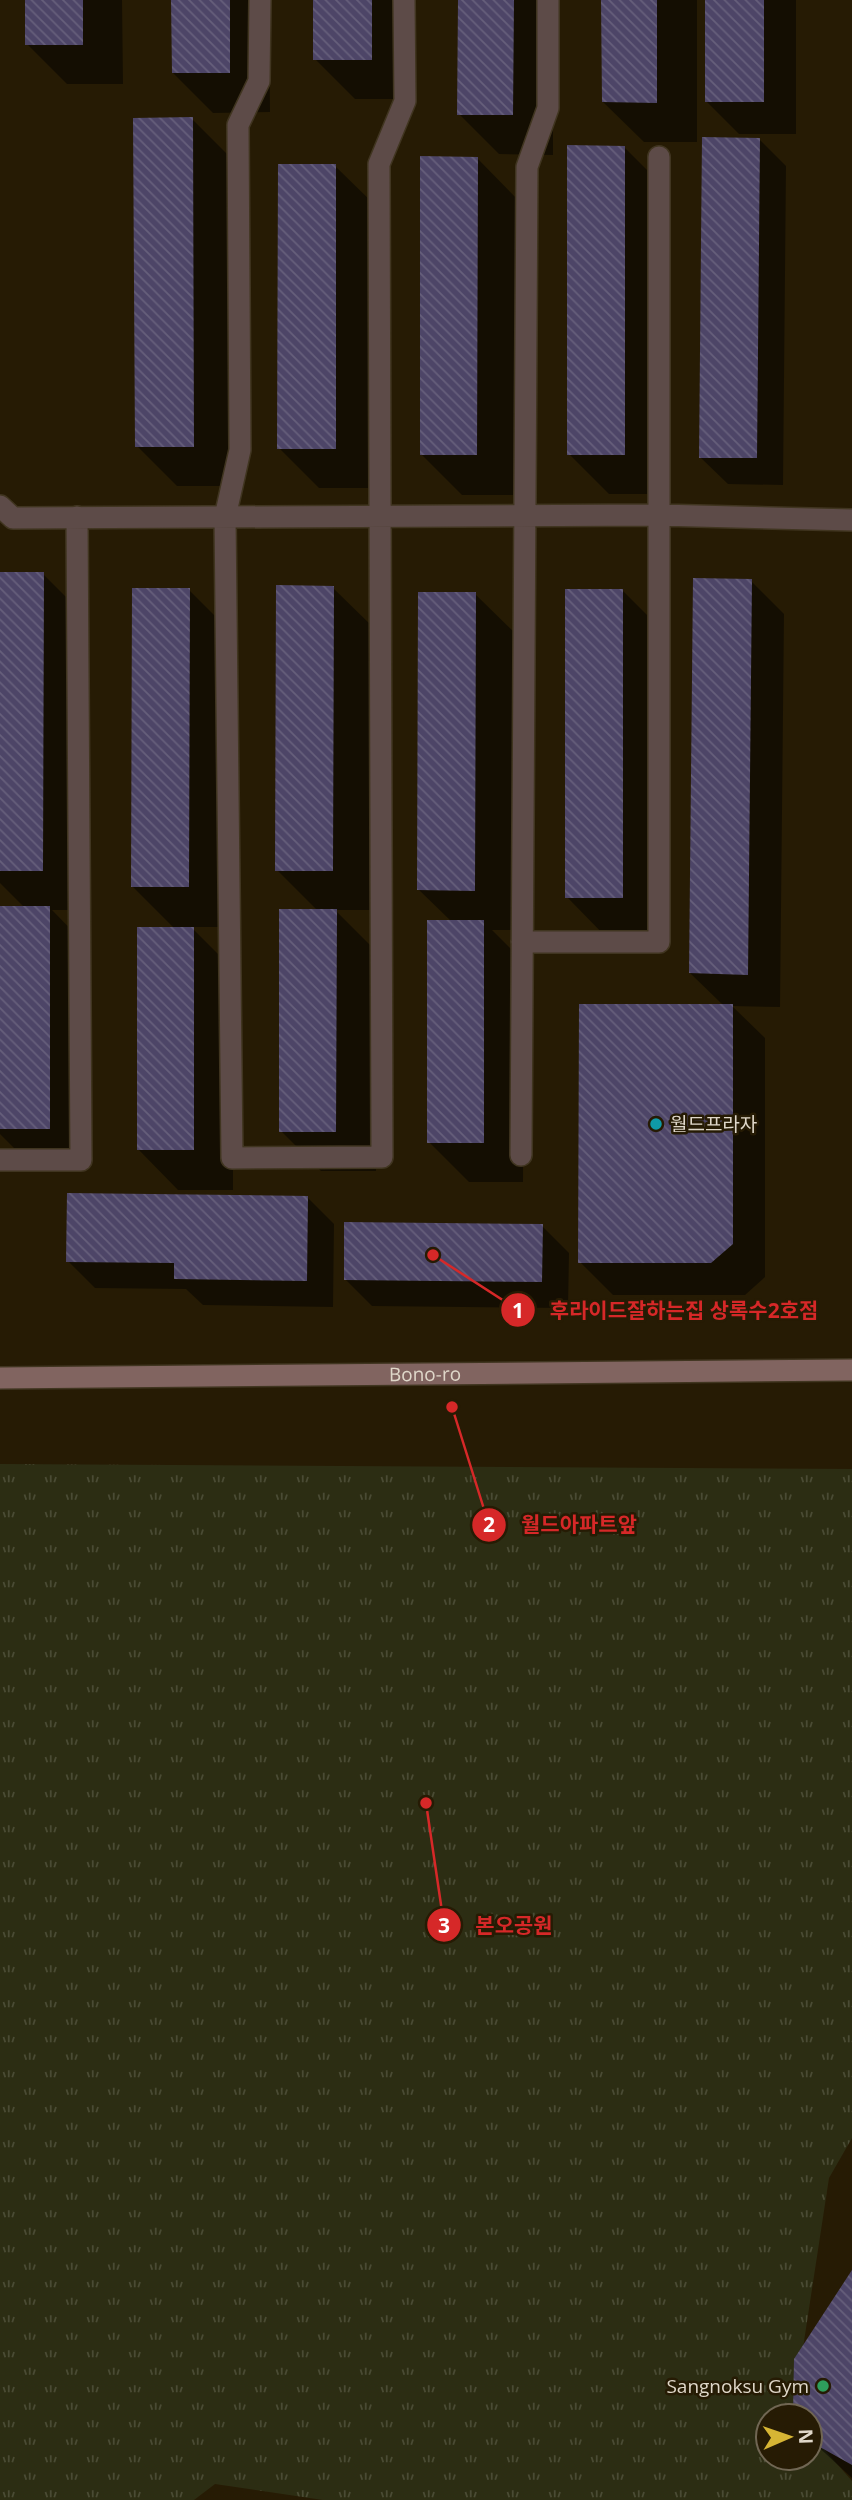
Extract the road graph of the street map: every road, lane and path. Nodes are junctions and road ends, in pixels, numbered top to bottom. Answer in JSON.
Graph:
{"nodes":[{"id":1,"x":260,"y":0,"type":"edge"},
{"id":2,"x":404,"y":0,"type":"edge"},
{"id":3,"x":548,"y":0,"type":"edge"},
{"id":4,"x":659,"y":157,"type":"dead end"},
{"id":5,"x":0,"y":506,"type":"edge"},
{"id":6,"x":659,"y":514,"type":"junction"},
{"id":7,"x":525,"y":515,"type":"junction"},
{"id":8,"x":380,"y":516,"type":"junction"},
{"id":9,"x":78,"y":517,"type":"junction"},
{"id":10,"x":225,"y":517,"type":"junction"},
{"id":11,"x":852,"y":520,"type":"edge"},
{"id":12,"x":522,"y":942,"type":"junction"},
{"id":13,"x":521,"y":1156,"type":"dead end"},
{"id":14,"x":0,"y":1160,"type":"edge"},
{"id":15,"x":852,"y":1370,"type":"edge"},
{"id":16,"x":0,"y":1378,"type":"edge"}],
"edges":[{"from":1,"to":10,"type":"lane"},
{"from":2,"to":8,"type":"lane"},
{"from":3,"to":7,"type":"lane"},
{"from":4,"to":6,"type":"lane"},
{"from":5,"to":9,"type":"lane"},
{"from":6,"to":7,"type":"lane"},
{"from":6,"to":11,"type":"lane"},
{"from":6,"to":12,"type":"lane"},
{"from":7,"to":8,"type":"lane"},
{"from":7,"to":12,"type":"lane"},
{"from":8,"to":10,"type":"lane"},
{"from":8,"to":10,"type":"lane"},
{"from":9,"to":10,"type":"lane"},
{"from":9,"to":14,"type":"lane"},
{"from":12,"to":13,"type":"lane"},
{"from":15,"to":16,"type":"street","name":"Bono-ro"}]}
